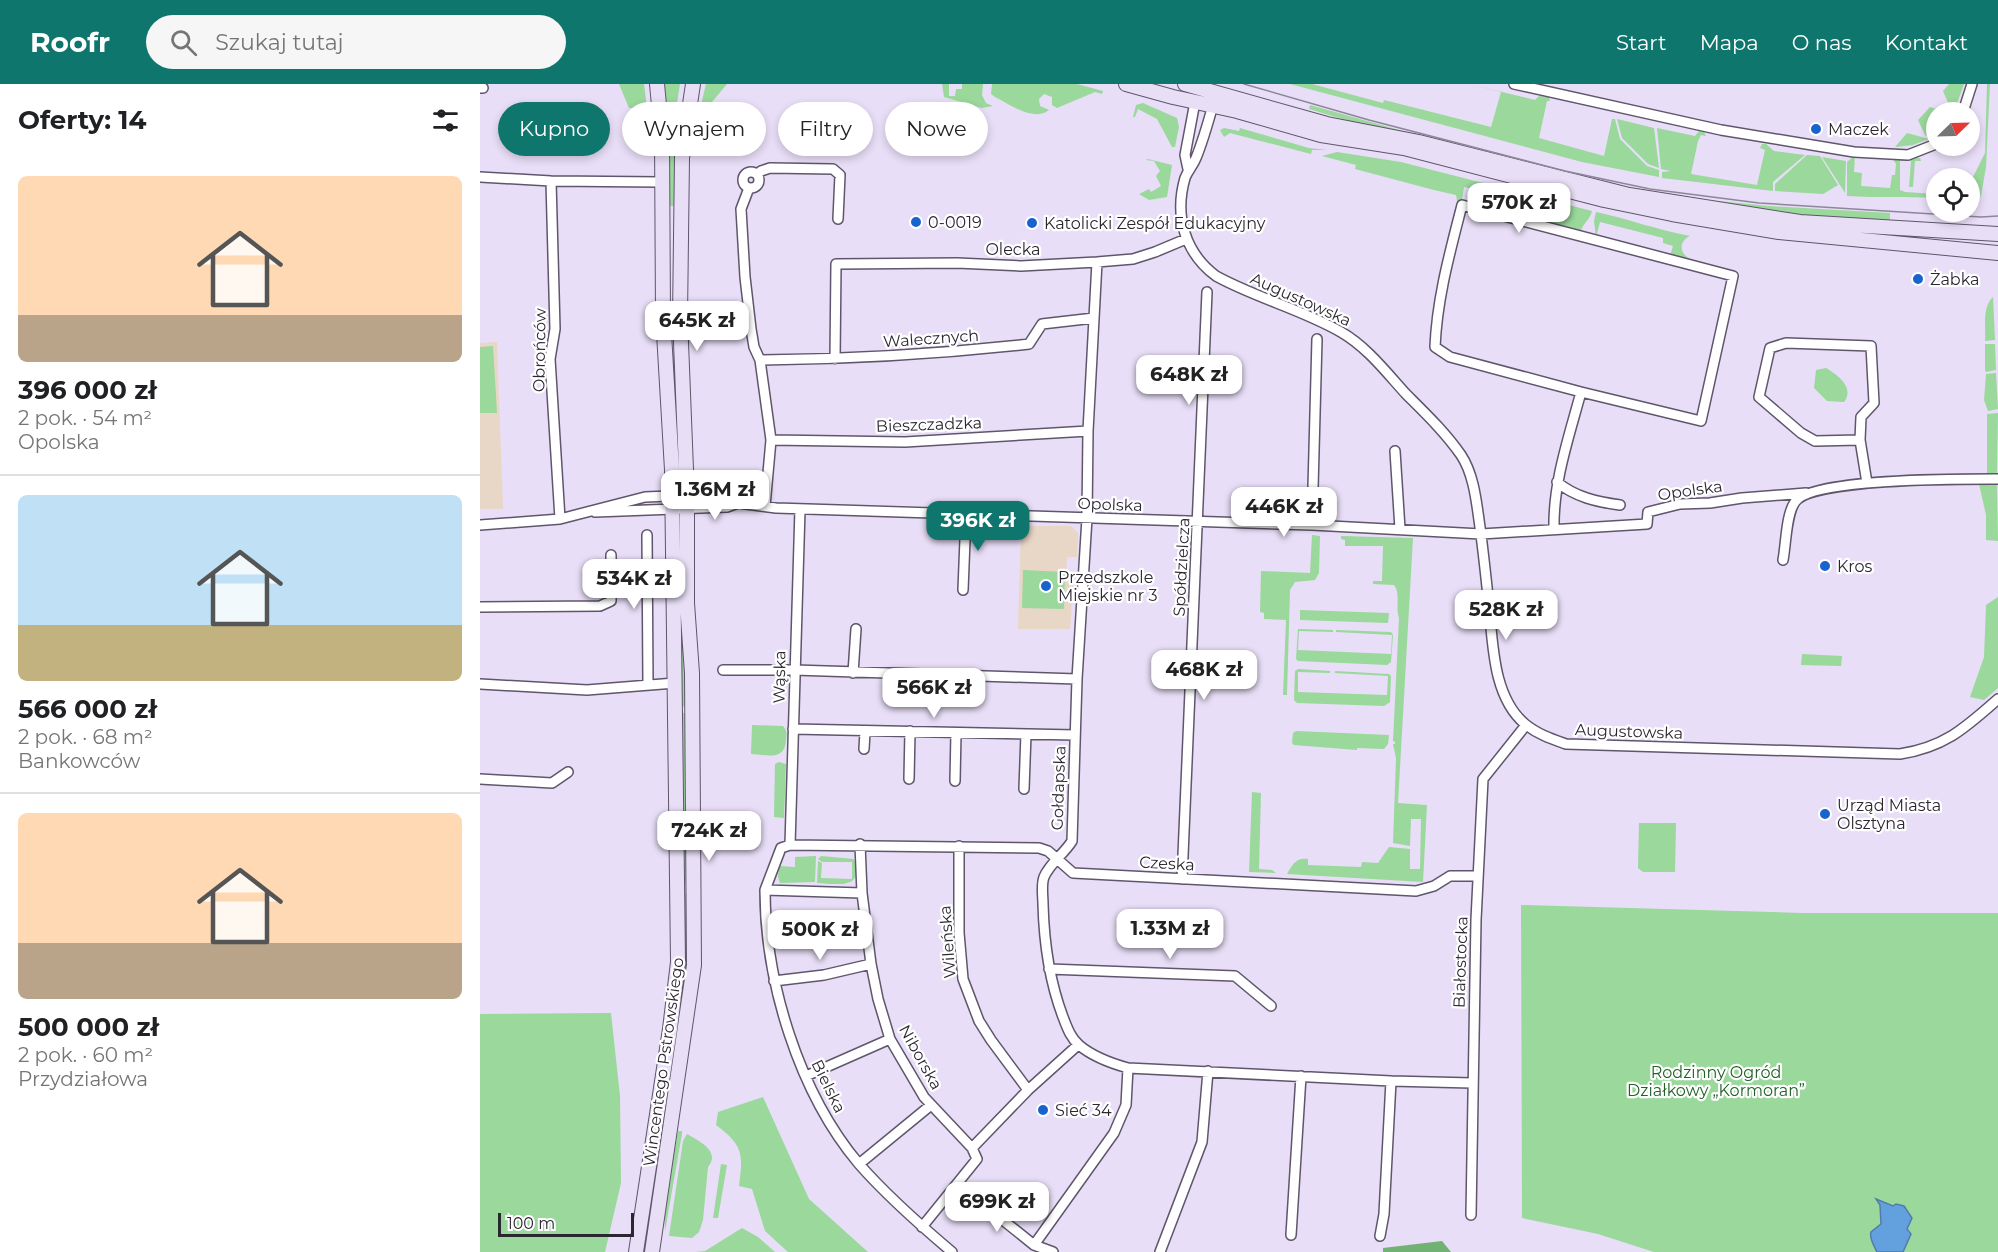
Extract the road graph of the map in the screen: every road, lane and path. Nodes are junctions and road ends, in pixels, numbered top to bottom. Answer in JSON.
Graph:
{"nodes":[{"id":1,"x":657,"y":84,"type":"edge"},
{"id":2,"x":693,"y":84,"type":"edge"},
{"id":3,"x":1126,"y":84,"type":"edge"},
{"id":4,"x":1185,"y":84,"type":"edge"},
{"id":5,"x":1514,"y":84,"type":"edge"},
{"id":6,"x":1972,"y":84,"type":"edge"},
{"id":7,"x":1195,"y":102,"type":"junction"},
{"id":8,"x":1966,"y":102,"type":"edge"},
{"id":9,"x":1213,"y":105,"type":"junction"},
{"id":10,"x":1926,"y":148,"type":"edge"},
{"id":11,"x":1188,"y":169,"type":"junction"},
{"id":12,"x":480,"y":177,"type":"edge"},
{"id":13,"x":551,"y":181,"type":"junction"},
{"id":14,"x":661,"y":182,"type":"junction"},
{"id":15,"x":838,"y":219,"type":"dead end"},
{"id":16,"x":1998,"y":234,"type":"edge"},
{"id":17,"x":1186,"y":239,"type":"junction"},
{"id":18,"x":1998,"y":253,"type":"edge"},
{"id":19,"x":1098,"y":262,"type":"junction"},
{"id":20,"x":1207,"y":292,"type":"dead end"},
{"id":21,"x":1094,"y":318,"type":"junction"},
{"id":22,"x":1317,"y":339,"type":"dead end"},
{"id":23,"x":835,"y":359,"type":"junction"},
{"id":24,"x":760,"y":360,"type":"junction"},
{"id":25,"x":1581,"y":392,"type":"junction"},
{"id":26,"x":1088,"y":431,"type":"junction"},
{"id":27,"x":771,"y":440,"type":"junction"},
{"id":28,"x":1860,"y":440,"type":"junction"},
{"id":29,"x":1395,"y":451,"type":"dead end"},
{"id":30,"x":1998,"y":479,"type":"edge"},
{"id":31,"x":1557,"y":482,"type":"junction"},
{"id":32,"x":1867,"y":483,"type":"junction"},
{"id":33,"x":1806,"y":493,"type":"junction"},
{"id":34,"x":687,"y":495,"type":"junction"},
{"id":35,"x":672,"y":502,"type":"junction"},
{"id":36,"x":738,"y":503,"type":"junction"},
{"id":37,"x":1620,"y":505,"type":"dead end"},
{"id":38,"x":765,"y":506,"type":"junction"},
{"id":39,"x":687,"y":509,"type":"junction"},
{"id":40,"x":800,"y":509,"type":"junction"},
{"id":41,"x":595,"y":512,"type":"junction"},
{"id":42,"x":966,"y":514,"type":"junction"},
{"id":43,"x":1087,"y":518,"type":"junction"},
{"id":44,"x":560,"y":519,"type":"junction"},
{"id":45,"x":1198,"y":521,"type":"junction"},
{"id":46,"x":480,"y":525,"type":"edge"},
{"id":47,"x":1312,"y":525,"type":"junction"},
{"id":48,"x":1400,"y":529,"type":"junction"},
{"id":49,"x":1554,"y":529,"type":"junction"},
{"id":50,"x":1481,"y":534,"type":"junction"},
{"id":51,"x":647,"y":535,"type":"dead end"},
{"id":52,"x":611,"y":555,"type":"dead end"},
{"id":53,"x":1783,"y":560,"type":"dead end"},
{"id":54,"x":963,"y":590,"type":"dead end"},
{"id":55,"x":480,"y":607,"type":"edge"},
{"id":56,"x":856,"y":629,"type":"dead end"},
{"id":57,"x":723,"y":670,"type":"dead end"},
{"id":58,"x":794,"y":670,"type":"junction"},
{"id":59,"x":853,"y":672,"type":"junction"},
{"id":60,"x":1077,"y":679,"type":"junction"},
{"id":61,"x":675,"y":683,"type":"junction"},
{"id":62,"x":480,"y":684,"type":"edge"},
{"id":63,"x":648,"y":685,"type":"junction"},
{"id":64,"x":1998,"y":699,"type":"edge"},
{"id":65,"x":1526,"y":725,"type":"junction"},
{"id":66,"x":793,"y":729,"type":"junction"},
{"id":67,"x":910,"y":731,"type":"junction"},
{"id":68,"x":865,"y":732,"type":"junction"},
{"id":69,"x":956,"y":733,"type":"junction"},
{"id":70,"x":1026,"y":734,"type":"junction"},
{"id":71,"x":1075,"y":735,"type":"junction"},
{"id":72,"x":864,"y":749,"type":"dead end"},
{"id":73,"x":568,"y":772,"type":"dead end"},
{"id":74,"x":480,"y":779,"type":"edge"},
{"id":75,"x":909,"y":779,"type":"dead end"},
{"id":76,"x":955,"y":781,"type":"dead end"},
{"id":77,"x":1024,"y":789,"type":"dead end"},
{"id":78,"x":860,"y":844,"type":"junction"},
{"id":79,"x":790,"y":845,"type":"junction"},
{"id":80,"x":959,"y":846,"type":"junction"},
{"id":81,"x":1058,"y":859,"type":"junction"},
{"id":82,"x":1478,"y":876,"type":"junction"},
{"id":83,"x":1182,"y":879,"type":"junction"},
{"id":84,"x":694,"y":882,"type":"junction"},
{"id":85,"x":678,"y":883,"type":"junction"},
{"id":86,"x":765,"y":890,"type":"junction"},
{"id":87,"x":862,"y":893,"type":"junction"},
{"id":88,"x":871,"y":964,"type":"junction"},
{"id":89,"x":1049,"y":969,"type":"junction"},
{"id":90,"x":774,"y":981,"type":"junction"},
{"id":91,"x":1271,"y":1006,"type":"dead end"},
{"id":92,"x":890,"y":1039,"type":"junction"},
{"id":93,"x":1078,"y":1045,"type":"junction"},
{"id":94,"x":1128,"y":1068,"type":"junction"},
{"id":95,"x":1208,"y":1071,"type":"junction"},
{"id":96,"x":806,"y":1076,"type":"junction"},
{"id":97,"x":1301,"y":1076,"type":"junction"},
{"id":98,"x":1391,"y":1081,"type":"junction"},
{"id":99,"x":1472,"y":1083,"type":"junction"},
{"id":100,"x":1028,"y":1090,"type":"junction"},
{"id":101,"x":931,"y":1105,"type":"junction"},
{"id":102,"x":972,"y":1148,"type":"junction"},
{"id":103,"x":859,"y":1164,"type":"junction"},
{"id":104,"x":958,"y":1184,"type":"junction"},
{"id":105,"x":1471,"y":1215,"type":"dead end"},
{"id":106,"x":922,"y":1227,"type":"junction"},
{"id":107,"x":1292,"y":1235,"type":"dead end"},
{"id":108,"x":1380,"y":1236,"type":"dead end"},
{"id":109,"x":1034,"y":1245,"type":"junction"},
{"id":110,"x":636,"y":1252,"type":"edge"},
{"id":111,"x":652,"y":1252,"type":"edge"},
{"id":112,"x":952,"y":1252,"type":"edge"},
{"id":113,"x":1053,"y":1252,"type":"edge"},
{"id":114,"x":1160,"y":1252,"type":"edge"}],
"edges":[{"from":1,"to":14,"type":"main road","name":"Wincentego Pstrowskiego"},
{"from":2,"to":34,"type":"main road","name":"Wincentego Pstrowskiego"},
{"from":3,"to":7,"type":"main road"},
{"from":4,"to":16,"type":"main road"},
{"from":5,"to":10,"type":"street"},
{"from":6,"to":8,"type":"street"},
{"from":7,"to":9,"type":"main road"},
{"from":7,"to":11,"type":"street","name":"Augustowska"},
{"from":9,"to":11,"type":"street","name":"Augustowska"},
{"from":9,"to":18,"type":"main road"},
{"from":11,"to":17,"type":"street","name":"Augustowska"},
{"from":12,"to":13,"type":"street"},
{"from":13,"to":14,"type":"street"},
{"from":13,"to":44,"type":"street","name":"Obrońców"},
{"from":14,"to":35,"type":"main road","name":"Wincentego Pstrowskiego"},
{"from":15,"to":24,"type":"street"},
{"from":17,"to":19,"type":"street","name":"Olecka"},
{"from":17,"to":50,"type":"street","name":"Augustowska"},
{"from":19,"to":21,"type":"street","name":"Gołdapska"},
{"from":19,"to":23,"type":"street","name":"Olecka"},
{"from":20,"to":45,"type":"street","name":"Spółdzielcza"},
{"from":21,"to":23,"type":"street","name":"Walecznych"},
{"from":21,"to":26,"type":"street","name":"Gołdapska"},
{"from":22,"to":47,"type":"street"},
{"from":23,"to":24,"type":"street","name":"Walecznych"},
{"from":24,"to":27,"type":"street"},
{"from":25,"to":25,"type":"street"},
{"from":25,"to":31,"type":"street"},
{"from":26,"to":27,"type":"street","name":"Bieszczadzka"},
{"from":26,"to":43,"type":"street","name":"Gołdapska"},
{"from":27,"to":38,"type":"street"},
{"from":28,"to":28,"type":"street"},
{"from":28,"to":32,"type":"street"},
{"from":29,"to":48,"type":"street"},
{"from":30,"to":32,"type":"street","name":"Opolska"},
{"from":31,"to":37,"type":"street"},
{"from":31,"to":49,"type":"street"},
{"from":32,"to":33,"type":"street","name":"Opolska"},
{"from":33,"to":49,"type":"street","name":"Opolska"},
{"from":33,"to":53,"type":"street"},
{"from":34,"to":35,"type":"street","name":"Opolska"},
{"from":34,"to":36,"type":"street","name":"Opolska"},
{"from":34,"to":39,"type":"main road","name":"Wincentego Pstrowskiego"},
{"from":35,"to":39,"type":"street","name":"Opolska"},
{"from":35,"to":41,"type":"street"},
{"from":35,"to":41,"type":"street"},
{"from":35,"to":61,"type":"main road","name":"Wincentego Pstrowskiego"},
{"from":36,"to":38,"type":"street","name":"Opolska"},
{"from":36,"to":39,"type":"street","name":"Opolska"},
{"from":38,"to":40,"type":"street","name":"Opolska"},
{"from":39,"to":84,"type":"main road","name":"Wincentego Pstrowskiego"},
{"from":40,"to":42,"type":"street","name":"Opolska"},
{"from":40,"to":58,"type":"street","name":"Wąska"},
{"from":41,"to":44,"type":"street"},
{"from":42,"to":43,"type":"street","name":"Opolska"},
{"from":42,"to":54,"type":"street"},
{"from":43,"to":45,"type":"street","name":"Opolska"},
{"from":43,"to":60,"type":"street","name":"Gołdapska"},
{"from":44,"to":46,"type":"street"},
{"from":45,"to":47,"type":"street","name":"Opolska"},
{"from":45,"to":83,"type":"street","name":"Spółdzielcza"},
{"from":47,"to":48,"type":"street","name":"Opolska"},
{"from":48,"to":50,"type":"street","name":"Opolska"},
{"from":49,"to":50,"type":"street","name":"Opolska"},
{"from":50,"to":65,"type":"street","name":"Augustowska"},
{"from":51,"to":63,"type":"street"},
{"from":52,"to":55,"type":"street"},
{"from":56,"to":59,"type":"street"},
{"from":57,"to":58,"type":"street"},
{"from":58,"to":59,"type":"street"},
{"from":58,"to":66,"type":"street","name":"Wąska"},
{"from":59,"to":60,"type":"street"},
{"from":60,"to":71,"type":"street","name":"Gołdapska"},
{"from":61,"to":63,"type":"street"},
{"from":61,"to":85,"type":"main road","name":"Wincentego Pstrowskiego"},
{"from":62,"to":63,"type":"street"},
{"from":64,"to":65,"type":"street","name":"Augustowska"},
{"from":65,"to":82,"type":"street","name":"Białostocka"},
{"from":66,"to":68,"type":"street"},
{"from":66,"to":79,"type":"street","name":"Wąska"},
{"from":67,"to":68,"type":"street"},
{"from":67,"to":69,"type":"street"},
{"from":67,"to":75,"type":"street"},
{"from":68,"to":72,"type":"street"},
{"from":69,"to":70,"type":"street"},
{"from":69,"to":76,"type":"street"},
{"from":70,"to":71,"type":"street"},
{"from":70,"to":77,"type":"street"},
{"from":71,"to":81,"type":"street","name":"Gołdapska"},
{"from":73,"to":74,"type":"street"},
{"from":78,"to":79,"type":"street","name":"Czeska"},
{"from":78,"to":80,"type":"street","name":"Czeska"},
{"from":78,"to":87,"type":"street","name":"Niborska"},
{"from":79,"to":86,"type":"street"},
{"from":80,"to":81,"type":"street","name":"Czeska"},
{"from":80,"to":100,"type":"street","name":"Wileńska"},
{"from":81,"to":83,"type":"street","name":"Czeska"},
{"from":81,"to":89,"type":"street","name":"Gołdapska"},
{"from":82,"to":83,"type":"street","name":"Czeska"},
{"from":82,"to":99,"type":"street","name":"Białostocka"},
{"from":84,"to":85,"type":"main road"},
{"from":84,"to":111,"type":"main road","name":"Wincentego Pstrowskiego"},
{"from":85,"to":110,"type":"main road","name":"Wincentego Pstrowskiego"},
{"from":86,"to":87,"type":"street"},
{"from":86,"to":90,"type":"street","name":"Bielska"},
{"from":87,"to":88,"type":"street","name":"Niborska"},
{"from":88,"to":90,"type":"street"},
{"from":88,"to":92,"type":"street","name":"Niborska"},
{"from":89,"to":91,"type":"street"},
{"from":89,"to":93,"type":"street","name":"Gołdapska"},
{"from":90,"to":96,"type":"street","name":"Bielska"},
{"from":92,"to":96,"type":"street"},
{"from":92,"to":101,"type":"street","name":"Niborska"},
{"from":93,"to":94,"type":"street","name":"Gołdapska"},
{"from":93,"to":100,"type":"street"},
{"from":94,"to":95,"type":"street","name":"Gołdapska"},
{"from":94,"to":109,"type":"street"},
{"from":95,"to":97,"type":"street","name":"Gołdapska"},
{"from":95,"to":114,"type":"street"},
{"from":96,"to":103,"type":"street","name":"Bielska"},
{"from":97,"to":98,"type":"street","name":"Gołdapska"},
{"from":97,"to":107,"type":"street"},
{"from":98,"to":99,"type":"street","name":"Gołdapska"},
{"from":98,"to":108,"type":"street"},
{"from":99,"to":105,"type":"street","name":"Białostocka"},
{"from":100,"to":102,"type":"street"},
{"from":101,"to":102,"type":"street","name":"Niborska"},
{"from":101,"to":103,"type":"street"},
{"from":102,"to":104,"type":"street"},
{"from":103,"to":106,"type":"street","name":"Bielska"},
{"from":104,"to":106,"type":"street"},
{"from":104,"to":109,"type":"street"},
{"from":106,"to":112,"type":"street","name":"Bielska"},
{"from":109,"to":113,"type":"street"}]}
